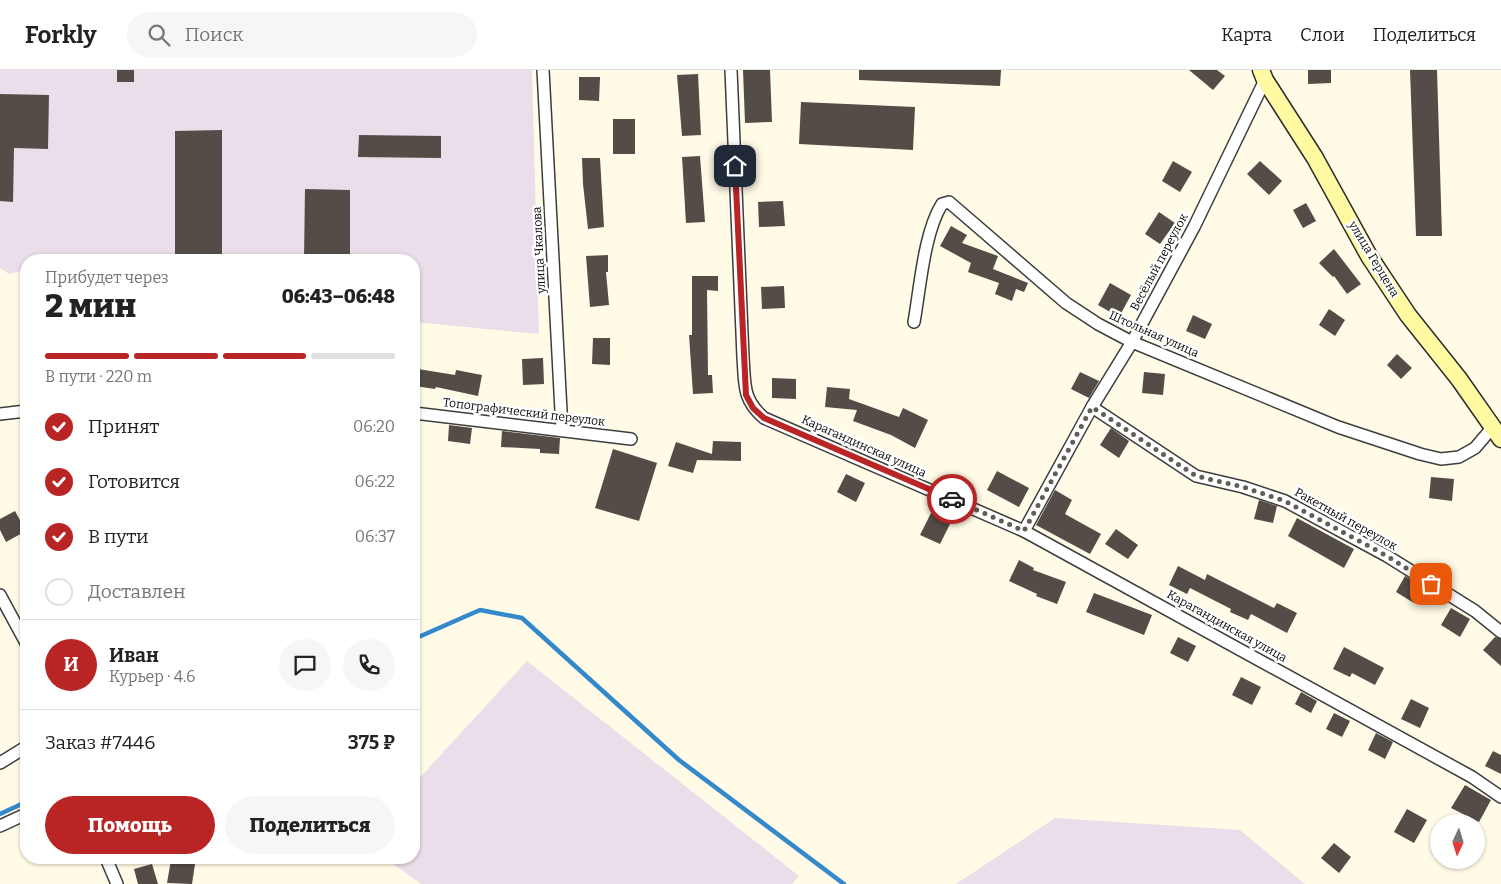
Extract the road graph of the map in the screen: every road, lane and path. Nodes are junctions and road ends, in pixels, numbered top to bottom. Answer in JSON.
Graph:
{"nodes":[{"id":1,"x":543,"y":70,"type":"edge"},
{"id":2,"x":731,"y":70,"type":"edge"},
{"id":3,"x":1263,"y":75,"type":"edge"},
{"id":4,"x":914,"y":322,"type":"dead end"},
{"id":5,"x":1132,"y":342,"type":"junction"},
{"id":6,"x":1092,"y":407,"type":"junction"},
{"id":7,"x":20,"y":412,"type":"edge"},
{"id":8,"x":0,"y":414,"type":"edge"},
{"id":9,"x":420,"y":415,"type":"edge"},
{"id":10,"x":562,"y":430,"type":"junction"},
{"id":11,"x":1497,"y":433,"type":"edge"},
{"id":12,"x":631,"y":439,"type":"dead end"},
{"id":13,"x":1024,"y":531,"type":"junction"},
{"id":14,"x":0,"y":595,"type":"edge"},
{"id":15,"x":20,"y":632,"type":"edge"},
{"id":16,"x":1501,"y":632,"type":"edge"},
{"id":17,"x":20,"y":751,"type":"edge"},
{"id":18,"x":0,"y":763,"type":"edge"},
{"id":19,"x":1501,"y":797,"type":"edge"},
{"id":20,"x":20,"y":817,"type":"edge"},
{"id":21,"x":0,"y":826,"type":"edge"},
{"id":22,"x":109,"y":864,"type":"edge"},
{"id":23,"x":117,"y":884,"type":"edge"}],
"edges":[{"from":1,"to":10,"type":"street","name":"улица Чкалова"},
{"from":2,"to":13,"type":"street","name":"Карагандинская улица"},
{"from":3,"to":5,"type":"street","name":"Весёлый переулок"},
{"from":3,"to":11,"type":"main road","name":"улица Герцена"},
{"from":4,"to":5,"type":"street","name":"Штольная улица"},
{"from":5,"to":6,"type":"street","name":"Весёлый переулок"},
{"from":5,"to":11,"type":"street","name":"Штольная улица"},
{"from":6,"to":13,"type":"street","name":"Весёлый переулок"},
{"from":6,"to":16,"type":"street","name":"Ракетный переулок"},
{"from":7,"to":8,"type":"street"},
{"from":9,"to":10,"type":"street","name":"Топографический переулок"},
{"from":10,"to":12,"type":"street","name":"Топографический переулок"},
{"from":13,"to":19,"type":"street","name":"Карагандинская улица"},
{"from":14,"to":15,"type":"street"},
{"from":17,"to":18,"type":"street"},
{"from":20,"to":21,"type":"street"},
{"from":22,"to":23,"type":"street"}]}
